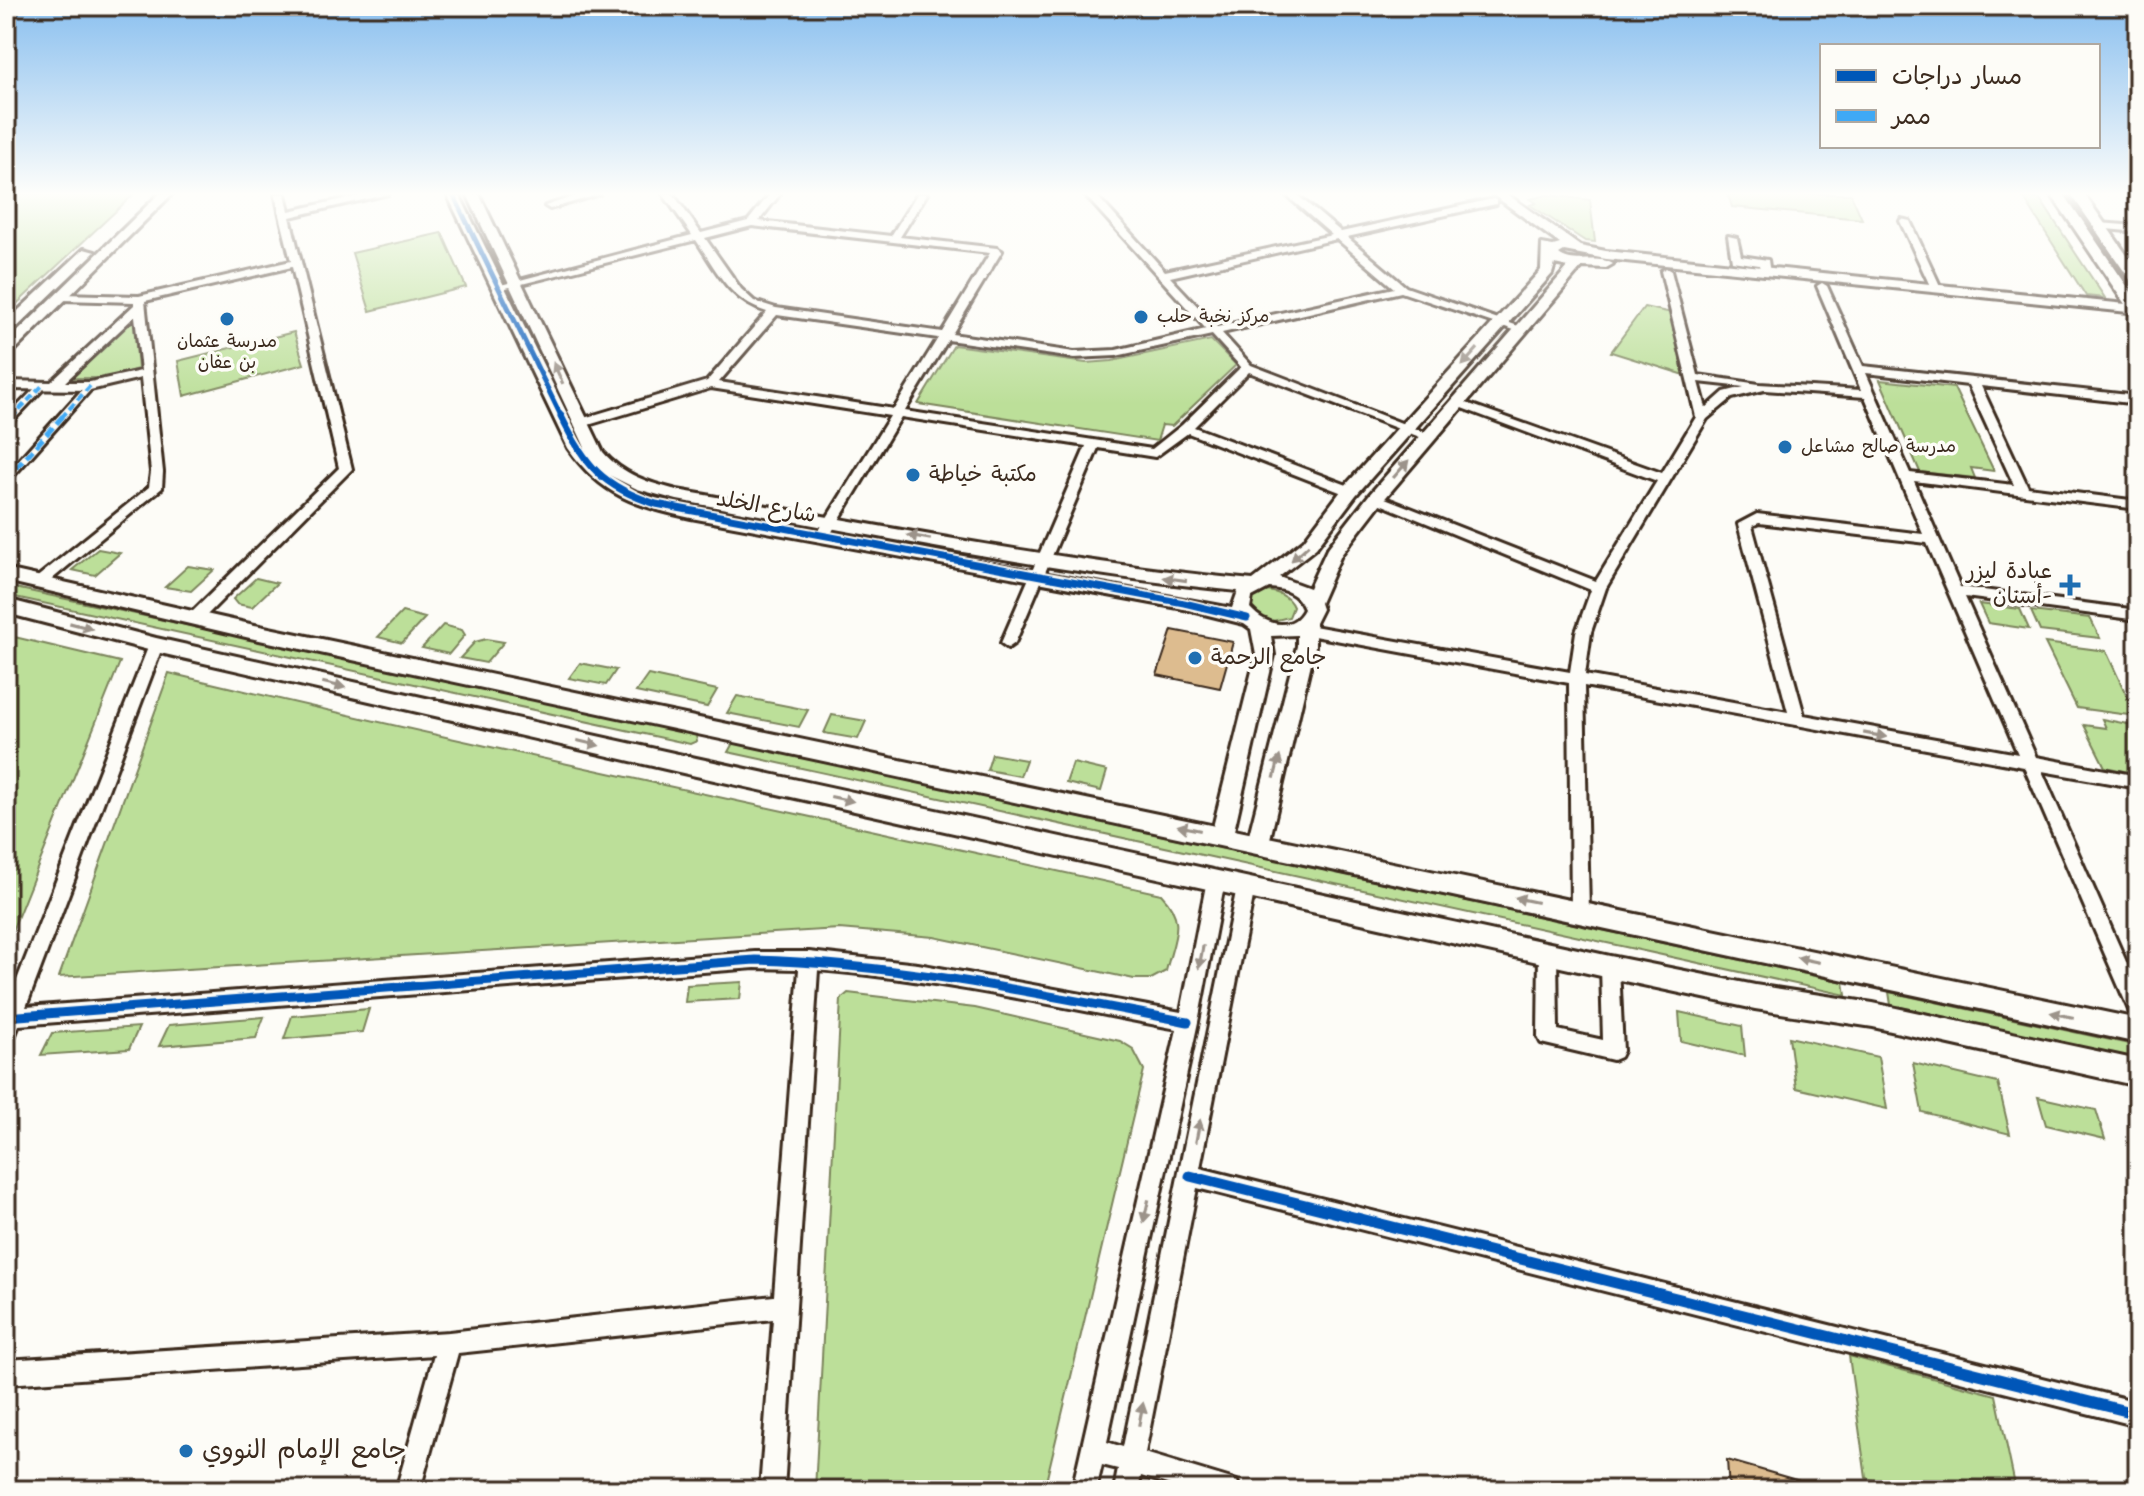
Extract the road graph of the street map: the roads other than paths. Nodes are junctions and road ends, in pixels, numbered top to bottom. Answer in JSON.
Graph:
{"nodes":[{"id":1,"x":296,"y":263,"type":"edge"},
{"id":2,"x":76,"y":264,"type":"edge"},
{"id":3,"x":96,"y":264,"type":"edge"},
{"id":4,"x":293,"y":264,"type":"edge"},
{"id":5,"x":487,"y":264,"type":"edge"},
{"id":6,"x":508,"y":264,"type":"edge"},
{"id":7,"x":590,"y":264,"type":"edge"},
{"id":8,"x":717,"y":264,"type":"edge"},
{"id":9,"x":989,"y":264,"type":"edge"},
{"id":10,"x":1153,"y":264,"type":"edge"},
{"id":11,"x":1213,"y":264,"type":"edge"},
{"id":12,"x":1372,"y":264,"type":"edge"},
{"id":13,"x":1548,"y":264,"type":"edge"},
{"id":14,"x":1574,"y":264,"type":"edge"},
{"id":15,"x":1613,"y":264,"type":"edge"},
{"id":16,"x":1648,"y":264,"type":"edge"},
{"id":17,"x":1764,"y":264,"type":"edge"},
{"id":18,"x":1925,"y":264,"type":"edge"},
{"id":19,"x":2106,"y":264,"type":"edge"},
{"id":20,"x":2126,"y":264,"type":"edge"},
{"id":21,"x":1666,"y":271,"type":"junction"},
{"id":22,"x":1766,"y":272,"type":"junction"},
{"id":23,"x":1163,"y":275,"type":"junction"},
{"id":24,"x":2138,"y":281,"type":"edge"},
{"id":25,"x":517,"y":282,"type":"junction"},
{"id":26,"x":1822,"y":286,"type":"junction"},
{"id":27,"x":498,"y":287,"type":"junction"},
{"id":28,"x":1402,"y":289,"type":"junction"},
{"id":29,"x":1937,"y":290,"type":"junction"},
{"id":30,"x":62,"y":297,"type":"junction"},
{"id":31,"x":139,"y":302,"type":"junction"},
{"id":32,"x":2135,"y":306,"type":"edge"},
{"id":33,"x":774,"y":311,"type":"junction"},
{"id":34,"x":1501,"y":323,"type":"junction"},
{"id":35,"x":1521,"y":329,"type":"junction"},
{"id":36,"x":6,"y":330,"type":"edge"},
{"id":37,"x":1213,"y":330,"type":"junction"},
{"id":38,"x":944,"y":337,"type":"junction"},
{"id":39,"x":6,"y":351,"type":"edge"},
{"id":40,"x":1247,"y":367,"type":"junction"},
{"id":41,"x":1858,"y":369,"type":"junction"},
{"id":42,"x":147,"y":373,"type":"junction"},
{"id":43,"x":1693,"y":378,"type":"junction"},
{"id":44,"x":1973,"y":382,"type":"junction"},
{"id":45,"x":711,"y":384,"type":"junction"},
{"id":46,"x":6,"y":385,"type":"edge"},
{"id":47,"x":49,"y":385,"type":"junction"},
{"id":48,"x":90,"y":386,"type":"junction"},
{"id":49,"x":1764,"y":386,"type":"junction"},
{"id":50,"x":1869,"y":394,"type":"junction"},
{"id":51,"x":2138,"y":400,"type":"edge"},
{"id":52,"x":1457,"y":404,"type":"junction"},
{"id":53,"x":898,"y":414,"type":"junction"},
{"id":54,"x":1702,"y":417,"type":"junction"},
{"id":55,"x":6,"y":423,"type":"edge"},
{"id":56,"x":581,"y":423,"type":"junction"},
{"id":57,"x":1186,"y":428,"type":"junction"},
{"id":58,"x":1407,"y":428,"type":"junction"},
{"id":59,"x":1429,"y":436,"type":"junction"},
{"id":60,"x":1094,"y":443,"type":"junction"},
{"id":61,"x":1905,"y":476,"type":"junction"},
{"id":62,"x":6,"y":479,"type":"edge"},
{"id":63,"x":1665,"y":479,"type":"junction"},
{"id":64,"x":1350,"y":491,"type":"junction"},
{"id":65,"x":2023,"y":491,"type":"junction"},
{"id":66,"x":1375,"y":499,"type":"junction"},
{"id":67,"x":2138,"y":505,"type":"edge"},
{"id":68,"x":832,"y":522,"type":"junction"},
{"id":69,"x":822,"y":537,"type":"junction"},
{"id":70,"x":1932,"y":539,"type":"junction"},
{"id":71,"x":1044,"y":559,"type":"junction"},
{"id":72,"x":1037,"y":576,"type":"junction"},
{"id":73,"x":9,"y":578,"type":"edge"},
{"id":74,"x":40,"y":582,"type":"junction"},
{"id":75,"x":1256,"y":585,"type":"junction"},
{"id":76,"x":1599,"y":588,"type":"junction"},
{"id":77,"x":1955,"y":591,"type":"junction"},
{"id":78,"x":1311,"y":602,"type":"junction"},
{"id":79,"x":6,"y":606,"type":"edge"},
{"id":80,"x":2138,"y":615,"type":"edge"},
{"id":81,"x":194,"y":619,"type":"junction"},
{"id":82,"x":1254,"y":623,"type":"junction"},
{"id":83,"x":1304,"y":628,"type":"junction"},
{"id":84,"x":1008,"y":643,"type":"dead end"},
{"id":85,"x":156,"y":645,"type":"junction"},
{"id":86,"x":1576,"y":680,"type":"junction"},
{"id":87,"x":1798,"y":721,"type":"junction"},
{"id":88,"x":720,"y":730,"type":"junction"},
{"id":89,"x":2030,"y":762,"type":"junction"},
{"id":90,"x":696,"y":767,"type":"junction"},
{"id":91,"x":2138,"y":782,"type":"edge"},
{"id":92,"x":1222,"y":835,"type":"junction"},
{"id":93,"x":1258,"y":843,"type":"junction"},
{"id":94,"x":1216,"y":880,"type":"junction"},
{"id":95,"x":1246,"y":887,"type":"junction"},
{"id":96,"x":1580,"y":911,"type":"junction"},
{"id":97,"x":1548,"y":952,"type":"junction"},
{"id":98,"x":809,"y":960,"type":"junction"},
{"id":99,"x":1610,"y":967,"type":"junction"},
{"id":100,"x":1865,"y":972,"type":"junction"},
{"id":101,"x":2138,"y":1010,"type":"edge"},
{"id":102,"x":1873,"y":1015,"type":"junction"},
{"id":103,"x":10,"y":1017,"type":"edge"},
{"id":104,"x":1188,"y":1022,"type":"junction"},
{"id":105,"x":2138,"y":1031,"type":"edge"},
{"id":106,"x":6,"y":1034,"type":"edge"},
{"id":107,"x":2138,"y":1073,"type":"edge"},
{"id":108,"x":1190,"y":1176,"type":"junction"},
{"id":109,"x":785,"y":1306,"type":"junction"},
{"id":110,"x":449,"y":1343,"type":"junction"},
{"id":111,"x":6,"y":1372,"type":"edge"},
{"id":112,"x":2138,"y":1414,"type":"edge"},
{"id":113,"x":1093,"y":1450,"type":"junction"},
{"id":114,"x":1132,"y":1461,"type":"junction"},
{"id":115,"x":408,"y":1490,"type":"edge"},
{"id":116,"x":772,"y":1490,"type":"edge"},
{"id":117,"x":1084,"y":1490,"type":"edge"},
{"id":118,"x":1126,"y":1490,"type":"edge"},
{"id":119,"x":1228,"y":1490,"type":"edge"}],
"edges":[{"from":1,"to":81,"type":"street"},
{"from":2,"to":36,"type":"street"},
{"from":3,"to":30,"type":"street"},
{"from":4,"to":31,"type":"street"},
{"from":5,"to":27,"type":"street","name":"شارع الخلد"},
{"from":6,"to":25,"type":"street"},
{"from":7,"to":25,"type":"street"},
{"from":8,"to":33,"type":"street"},
{"from":9,"to":38,"type":"street"},
{"from":10,"to":23,"type":"street"},
{"from":11,"to":23,"type":"street"},
{"from":12,"to":28,"type":"street"},
{"from":13,"to":34,"type":"street"},
{"from":14,"to":35,"type":"street"},
{"from":15,"to":21,"type":"street"},
{"from":16,"to":22,"type":"street"},
{"from":17,"to":22,"type":"street"},
{"from":18,"to":29,"type":"street"},
{"from":19,"to":32,"type":"main road"},
{"from":20,"to":24,"type":"main road"},
{"from":21,"to":26,"type":"street"},
{"from":21,"to":43,"type":"street"},
{"from":22,"to":29,"type":"street"},
{"from":23,"to":37,"type":"street"},
{"from":25,"to":27,"type":"street"},
{"from":56,"to":25,"type":"street","one_way":true},
{"from":26,"to":32,"type":"street"},
{"from":26,"to":41,"type":"street"},
{"from":27,"to":69,"type":"street","name":"شارع الخلد"},
{"from":28,"to":34,"type":"street"},
{"from":28,"to":37,"type":"street"},
{"from":29,"to":32,"type":"street"},
{"from":30,"to":31,"type":"street"},
{"from":30,"to":39,"type":"street"},
{"from":31,"to":42,"type":"street"},
{"from":31,"to":47,"type":"street"},
{"from":33,"to":38,"type":"street"},
{"from":33,"to":45,"type":"street"},
{"from":34,"to":35,"type":"street"},
{"from":34,"to":58,"type":"street","one_way":true},
{"from":35,"to":52,"type":"street"},
{"from":37,"to":38,"type":"street"},
{"from":37,"to":40,"type":"street"},
{"from":38,"to":53,"type":"street"},
{"from":40,"to":57,"type":"street"},
{"from":40,"to":58,"type":"street"},
{"from":41,"to":44,"type":"street"},
{"from":41,"to":50,"type":"street"},
{"from":42,"to":48,"type":"street"},
{"from":42,"to":74,"type":"street"},
{"from":43,"to":49,"type":"street"},
{"from":43,"to":54,"type":"street"},
{"from":44,"to":51,"type":"street"},
{"from":44,"to":65,"type":"street"},
{"from":45,"to":53,"type":"street"},
{"from":45,"to":56,"type":"street"},
{"from":46,"to":47,"type":"street"},
{"from":47,"to":48,"type":"street"},
{"from":47,"to":55,"type":"street"},
{"from":48,"to":62,"type":"street"},
{"from":49,"to":50,"type":"street"},
{"from":49,"to":54,"type":"street"},
{"from":50,"to":61,"type":"street"},
{"from":52,"to":59,"type":"street"},
{"from":52,"to":63,"type":"street"},
{"from":53,"to":60,"type":"street"},
{"from":53,"to":68,"type":"street"},
{"from":54,"to":63,"type":"street"},
{"from":56,"to":68,"type":"street"},
{"from":57,"to":60,"type":"street"},
{"from":57,"to":64,"type":"street"},
{"from":58,"to":59,"type":"street"},
{"from":58,"to":64,"type":"street"},
{"from":66,"to":59,"type":"street","one_way":true},
{"from":60,"to":71,"type":"street"},
{"from":61,"to":65,"type":"street"},
{"from":61,"to":70,"type":"street"},
{"from":63,"to":76,"type":"street"},
{"from":64,"to":75,"type":"street","one_way":true},
{"from":65,"to":67,"type":"street"},
{"from":66,"to":76,"type":"street"},
{"from":66,"to":78,"type":"street"},
{"from":68,"to":69,"type":"street"},
{"from":71,"to":68,"type":"street","one_way":true},
{"from":69,"to":72,"type":"street","name":"شارع الخلد"},
{"from":70,"to":77,"type":"street"},
{"from":70,"to":87,"type":"street"},
{"from":71,"to":72,"type":"street"},
{"from":75,"to":71,"type":"street","one_way":true},
{"from":72,"to":82,"type":"street","name":"شارع الخلد"},
{"from":72,"to":84,"type":"street"},
{"from":73,"to":74,"type":"main road"},
{"from":74,"to":81,"type":"main road"},
{"from":75,"to":78,"type":"street"},
{"from":75,"to":82,"type":"street"},
{"from":76,"to":86,"type":"street"},
{"from":77,"to":80,"type":"street"},
{"from":77,"to":89,"type":"street"},
{"from":78,"to":83,"type":"street"},
{"from":79,"to":85,"type":"main road","one_way":true},
{"from":81,"to":88,"type":"main road"},
{"from":82,"to":83,"type":"street"},
{"from":82,"to":92,"type":"street"},
{"from":83,"to":86,"type":"street"},
{"from":93,"to":83,"type":"street","one_way":true},
{"from":85,"to":90,"type":"main road","one_way":true},
{"from":85,"to":103,"type":"street"},
{"from":86,"to":87,"type":"street"},
{"from":86,"to":96,"type":"street"},
{"from":87,"to":89,"type":"street","one_way":true},
{"from":88,"to":90,"type":"main road"},
{"from":92,"to":88,"type":"main road","one_way":true},
{"from":89,"to":91,"type":"street"},
{"from":89,"to":101,"type":"street"},
{"from":90,"to":94,"type":"main road","one_way":true},
{"from":92,"to":93,"type":"main road"},
{"from":96,"to":93,"type":"main road","one_way":true},
{"from":94,"to":95,"type":"main road"},
{"from":94,"to":104,"type":"street","one_way":true},
{"from":95,"to":97,"type":"main road"},
{"from":108,"to":95,"type":"street","one_way":true},
{"from":100,"to":96,"type":"main road","one_way":true},
{"from":97,"to":99,"type":"main road"},
{"from":97,"to":99,"type":"street"},
{"from":98,"to":103,"type":"street"},
{"from":98,"to":104,"type":"street"},
{"from":98,"to":109,"type":"street"},
{"from":99,"to":102,"type":"main road"},
{"from":100,"to":102,"type":"main road"},
{"from":105,"to":100,"type":"main road","one_way":true},
{"from":102,"to":107,"type":"main road"},
{"from":103,"to":106,"type":"street"},
{"from":104,"to":113,"type":"street","one_way":true},
{"from":108,"to":112,"type":"street"},
{"from":114,"to":108,"type":"street","one_way":true},
{"from":109,"to":110,"type":"street"},
{"from":109,"to":116,"type":"street"},
{"from":110,"to":111,"type":"street"},
{"from":110,"to":115,"type":"street"},
{"from":113,"to":114,"type":"street"},
{"from":113,"to":117,"type":"street"},
{"from":114,"to":118,"type":"street"},
{"from":114,"to":119,"type":"street"}]}
